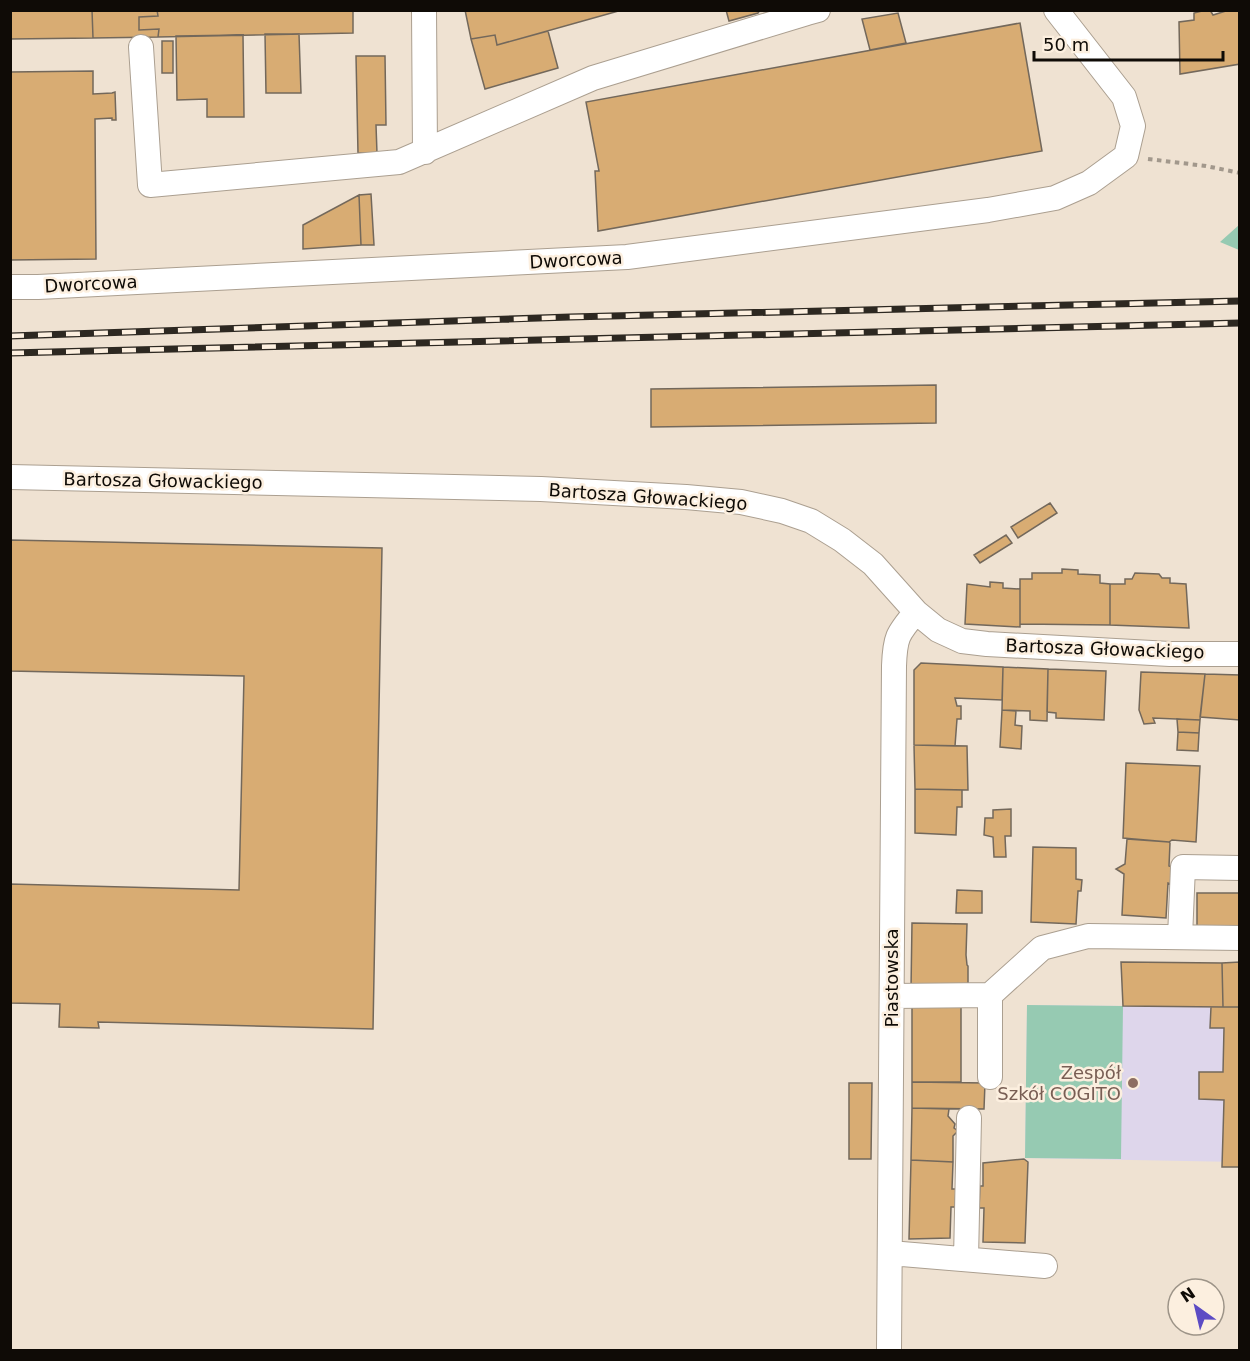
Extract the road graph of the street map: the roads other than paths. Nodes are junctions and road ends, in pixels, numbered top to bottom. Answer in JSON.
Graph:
{"nodes":[{"id":1,"x":424,"y":10,"type":"edge"},
{"id":2,"x":818,"y":10,"type":"edge"},
{"id":3,"x":1056,"y":10,"type":"edge"},
{"id":4,"x":141,"y":47,"type":"dead end"},
{"id":5,"x":425,"y":152,"type":"junction"},
{"id":6,"x":10,"y":287,"type":"edge"},
{"id":7,"x":10,"y":477,"type":"edge"},
{"id":8,"x":916,"y":612,"type":"junction"},
{"id":9,"x":1239,"y":654,"type":"edge"},
{"id":10,"x":1239,"y":867,"type":"edge"},
{"id":11,"x":1180,"y":937,"type":"junction"},
{"id":12,"x":1239,"y":938,"type":"edge"},
{"id":13,"x":990,"y":995,"type":"junction"},
{"id":14,"x":892,"y":996,"type":"junction"},
{"id":15,"x":990,"y":1077,"type":"dead end"},
{"id":16,"x":969,"y":1118,"type":"dead end"},
{"id":17,"x":890,"y":1253,"type":"junction"},
{"id":18,"x":966,"y":1259,"type":"junction"},
{"id":19,"x":1045,"y":1266,"type":"dead end"},
{"id":20,"x":889,"y":1350,"type":"edge"}],
"edges":[{"from":1,"to":5,"type":"street"},
{"from":2,"to":5,"type":"street"},
{"from":3,"to":6,"type":"street","name":"Dworcowa"},
{"from":4,"to":5,"type":"street"},
{"from":7,"to":8,"type":"street","name":"Bartosza Głowackiego"},
{"from":8,"to":9,"type":"street","name":"Bartosza Głowackiego"},
{"from":8,"to":14,"type":"street","name":"Piastowska"},
{"from":10,"to":11,"type":"street"},
{"from":11,"to":12,"type":"street"},
{"from":11,"to":13,"type":"street"},
{"from":13,"to":14,"type":"street"},
{"from":13,"to":15,"type":"street"},
{"from":14,"to":17,"type":"street","name":"Piastowska"},
{"from":16,"to":18,"type":"street"},
{"from":17,"to":18,"type":"street"},
{"from":17,"to":20,"type":"street","name":"Piastowska"},
{"from":18,"to":19,"type":"street"}]}
